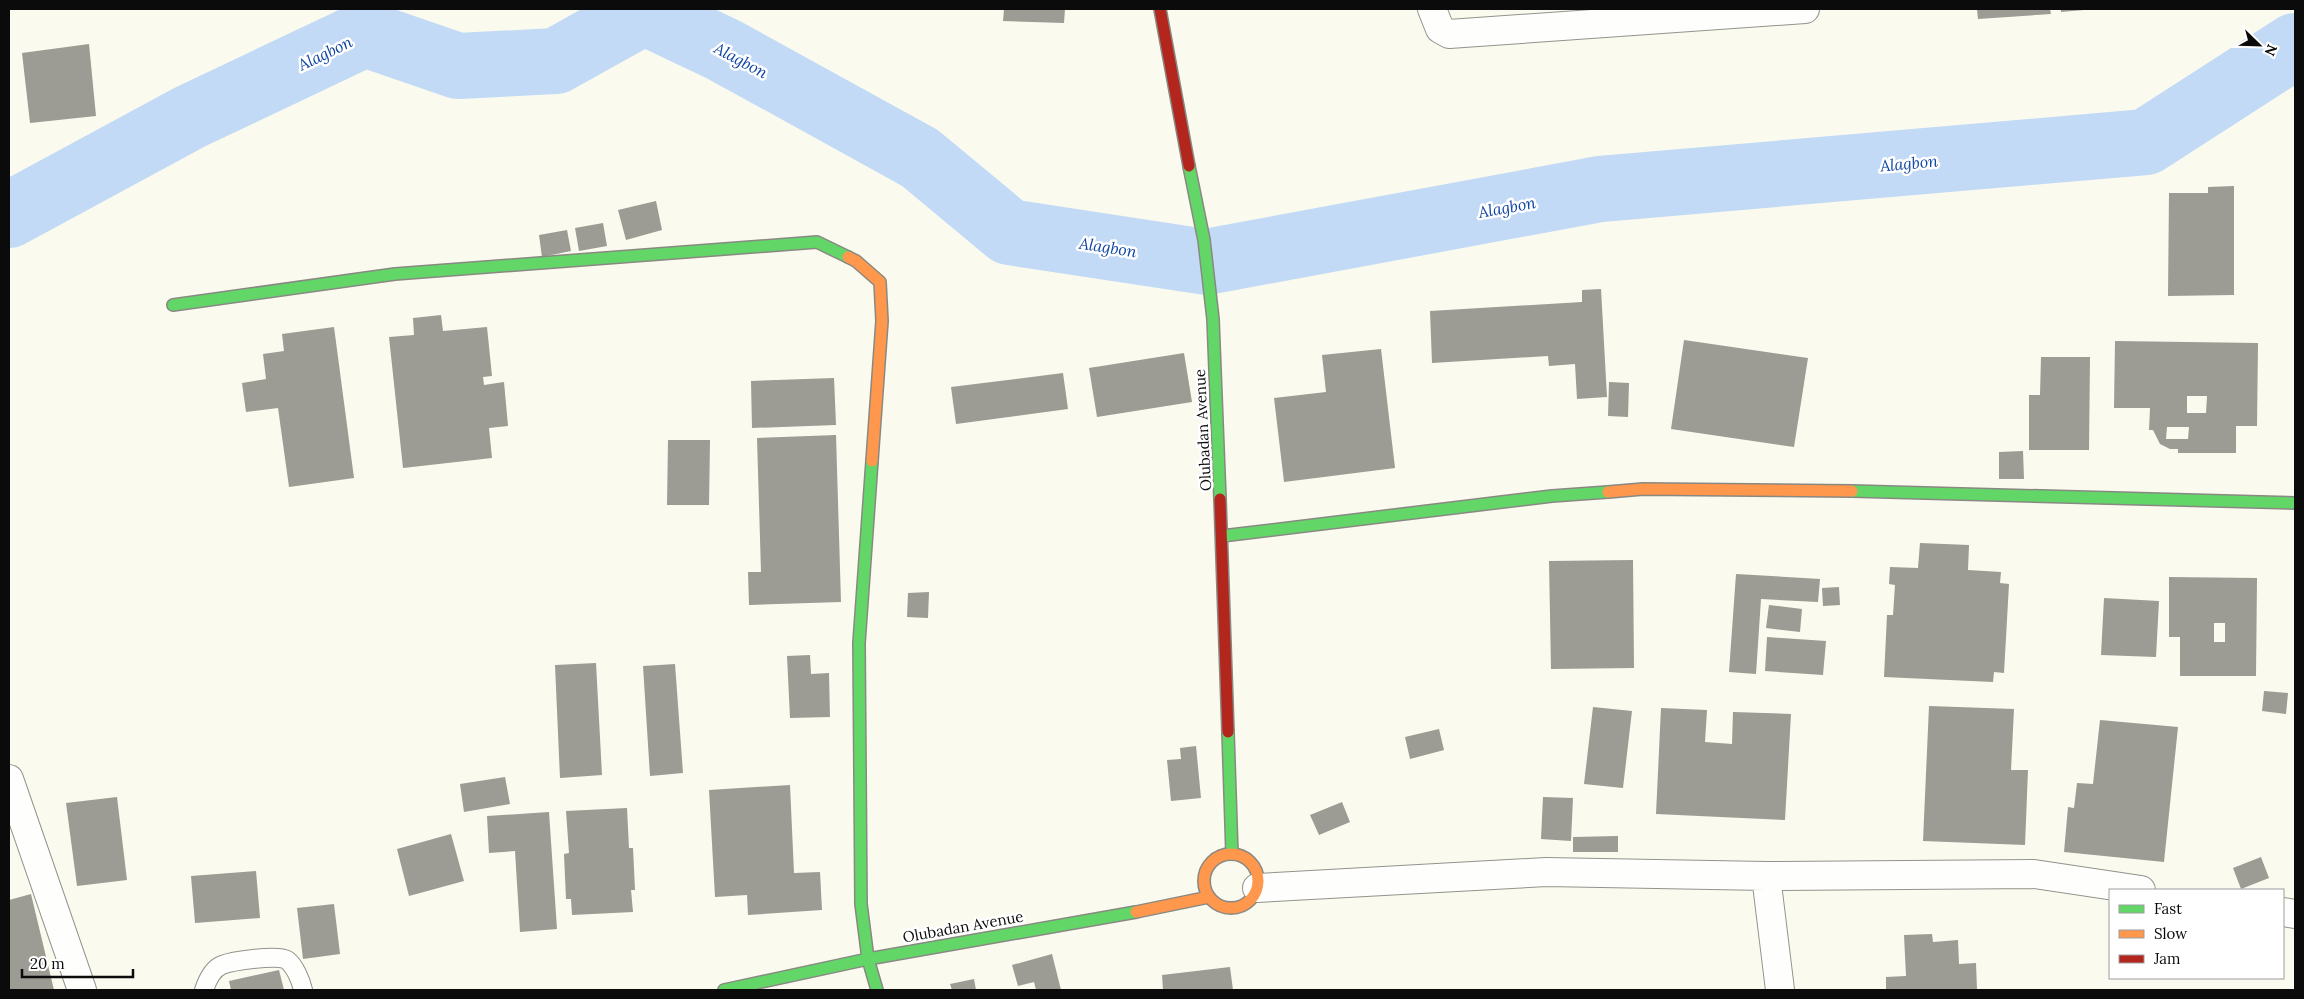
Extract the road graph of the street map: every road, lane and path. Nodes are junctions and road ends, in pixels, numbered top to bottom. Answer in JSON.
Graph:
{"nodes":[{"id":1,"x":1160,"y":9,"type":"edge"},
{"id":2,"x":1432,"y":9,"type":"edge"},
{"id":3,"x":1805,"y":9,"type":"edge"},
{"id":4,"x":173,"y":306,"type":"dead end"},
{"id":5,"x":2295,"y":503,"type":"edge"},
{"id":6,"x":1222,"y":536,"type":"junction"},
{"id":7,"x":9,"y":779,"type":"edge"},
{"id":8,"x":1232,"y":854,"type":"junction"},
{"id":9,"x":1766,"y":876,"type":"junction"},
{"id":10,"x":1257,"y":888,"type":"junction"},
{"id":11,"x":2134,"y":889,"type":"edge"},
{"id":12,"x":1209,"y":897,"type":"junction"},
{"id":13,"x":868,"y":959,"type":"junction"},
{"id":14,"x":82,"y":990,"type":"edge"},
{"id":15,"x":204,"y":990,"type":"edge"},
{"id":16,"x":304,"y":990,"type":"edge"},
{"id":17,"x":724,"y":990,"type":"edge"},
{"id":18,"x":877,"y":990,"type":"edge"},
{"id":19,"x":1780,"y":990,"type":"edge"}],
"edges":[{"from":1,"to":6,"type":"street","name":"Olubadan Avenue"},
{"from":2,"to":3,"type":"street"},
{"from":4,"to":13,"type":"street"},
{"from":5,"to":6,"type":"street"},
{"from":6,"to":8,"type":"street","name":"Olubadan Avenue"},
{"from":7,"to":14,"type":"street"},
{"from":8,"to":10,"type":"street"},
{"from":8,"to":12,"type":"street"},
{"from":9,"to":10,"type":"street"},
{"from":9,"to":11,"type":"street"},
{"from":9,"to":19,"type":"street"},
{"from":10,"to":12,"type":"street"},
{"from":12,"to":13,"type":"street","name":"Olubadan Avenue"},
{"from":13,"to":17,"type":"street","name":"Olubadan Avenue"},
{"from":13,"to":18,"type":"street"},
{"from":15,"to":16,"type":"lane"}]}
